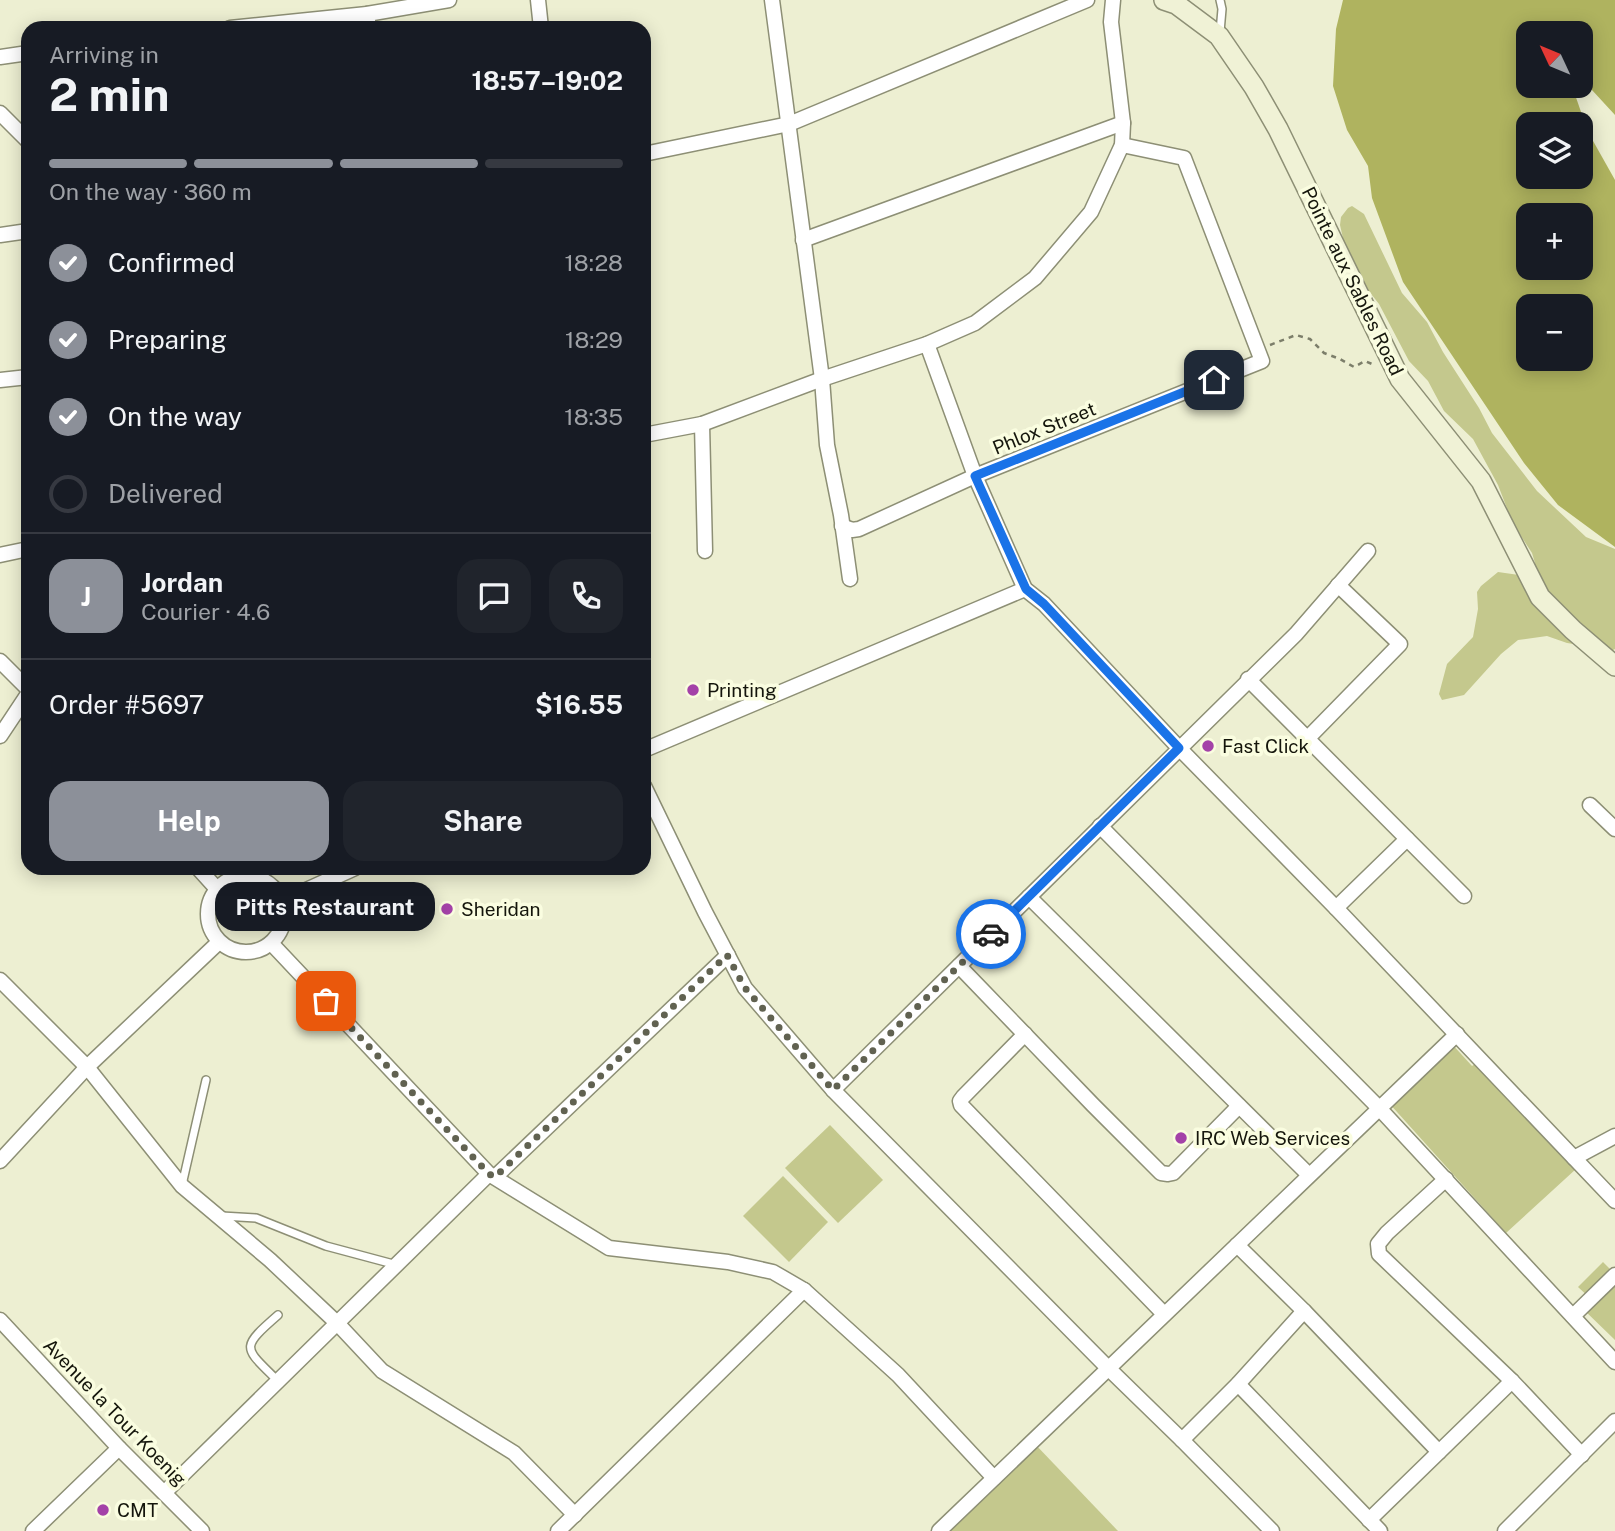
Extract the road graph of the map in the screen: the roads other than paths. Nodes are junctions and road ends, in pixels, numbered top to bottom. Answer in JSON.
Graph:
{"nodes":[{"id":1,"x":449,"y":0,"type":"edge"},
{"id":2,"x":538,"y":0,"type":"edge"},
{"id":3,"x":772,"y":0,"type":"edge"},
{"id":4,"x":1087,"y":0,"type":"edge"},
{"id":5,"x":1114,"y":0,"type":"edge"},
{"id":6,"x":1164,"y":0,"type":"edge"},
{"id":7,"x":1220,"y":0,"type":"edge"},
{"id":8,"x":368,"y":21,"type":"edge"},
{"id":9,"x":540,"y":21,"type":"edge"},
{"id":10,"x":1219,"y":36,"type":"junction"},
{"id":11,"x":21,"y":54,"type":"edge"},
{"id":12,"x":0,"y":57,"type":"edge"},
{"id":13,"x":0,"y":113,"type":"edge"},
{"id":14,"x":1123,"y":122,"type":"junction"},
{"id":15,"x":789,"y":124,"type":"junction"},
{"id":16,"x":21,"y":134,"type":"edge"},
{"id":17,"x":1122,"y":145,"type":"junction"},
{"id":18,"x":651,"y":153,"type":"edge"},
{"id":19,"x":21,"y":232,"type":"edge"},
{"id":20,"x":0,"y":234,"type":"edge"},
{"id":21,"x":803,"y":240,"type":"junction"},
{"id":22,"x":927,"y":344,"type":"junction"},
{"id":23,"x":21,"y":378,"type":"edge"},
{"id":24,"x":821,"y":379,"type":"junction"},
{"id":25,"x":0,"y":380,"type":"edge"},
{"id":26,"x":702,"y":424,"type":"junction"},
{"id":27,"x":651,"y":434,"type":"edge"},
{"id":28,"x":975,"y":476,"type":"junction"},
{"id":29,"x":842,"y":526,"type":"junction"},
{"id":30,"x":21,"y":551,"type":"edge"},
{"id":31,"x":705,"y":551,"type":"dead end"},
{"id":32,"x":1368,"y":551,"type":"dead end"},
{"id":33,"x":0,"y":555,"type":"edge"},
{"id":34,"x":850,"y":579,"type":"dead end"},
{"id":35,"x":1338,"y":584,"type":"junction"},
{"id":36,"x":1026,"y":589,"type":"junction"},
{"id":37,"x":0,"y":661,"type":"edge"},
{"id":38,"x":1615,"y":666,"type":"edge"},
{"id":39,"x":1248,"y":679,"type":"junction"},
{"id":40,"x":21,"y":684,"type":"edge"},
{"id":41,"x":21,"y":703,"type":"edge"},
{"id":42,"x":0,"y":736,"type":"edge"},
{"id":43,"x":1308,"y":738,"type":"junction"},
{"id":44,"x":651,"y":747,"type":"edge"},
{"id":45,"x":1179,"y":748,"type":"junction"},
{"id":46,"x":651,"y":800,"type":"edge"},
{"id":47,"x":1590,"y":805,"type":"dead end"},
{"id":48,"x":1100,"y":825,"type":"junction"},
{"id":49,"x":1615,"y":829,"type":"edge"},
{"id":50,"x":1407,"y":839,"type":"junction"},
{"id":51,"x":204,"y":875,"type":"edge"},
{"id":52,"x":340,"y":875,"type":"edge"},
{"id":53,"x":217,"y":889,"type":"junction"},
{"id":54,"x":1464,"y":896,"type":"dead end"},
{"id":55,"x":1028,"y":897,"type":"junction"},
{"id":56,"x":282,"y":901,"type":"junction"},
{"id":57,"x":1336,"y":908,"type":"junction"},
{"id":58,"x":219,"y":942,"type":"junction"},
{"id":59,"x":271,"y":943,"type":"junction"},
{"id":60,"x":727,"y":955,"type":"junction"},
{"id":61,"x":959,"y":966,"type":"junction"},
{"id":62,"x":0,"y":980,"type":"edge"},
{"id":63,"x":1025,"y":1034,"type":"junction"},
{"id":64,"x":1457,"y":1034,"type":"junction"},
{"id":65,"x":87,"y":1066,"type":"junction"},
{"id":66,"x":206,"y":1080,"type":"dead end"},
{"id":67,"x":833,"y":1090,"type":"junction"},
{"id":68,"x":1239,"y":1106,"type":"junction"},
{"id":69,"x":1379,"y":1108,"type":"junction"},
{"id":70,"x":1615,"y":1136,"type":"edge"},
{"id":71,"x":1574,"y":1158,"type":"junction"},
{"id":72,"x":0,"y":1161,"type":"edge"},
{"id":73,"x":1309,"y":1175,"type":"junction"},
{"id":74,"x":492,"y":1176,"type":"junction"},
{"id":75,"x":1446,"y":1180,"type":"junction"},
{"id":76,"x":182,"y":1186,"type":"junction"},
{"id":77,"x":1615,"y":1201,"type":"edge"},
{"id":78,"x":218,"y":1215,"type":"junction"},
{"id":79,"x":1237,"y":1245,"type":"junction"},
{"id":80,"x":397,"y":1265,"type":"junction"},
{"id":81,"x":1615,"y":1275,"type":"edge"},
{"id":82,"x":804,"y":1290,"type":"junction"},
{"id":83,"x":1304,"y":1311,"type":"junction"},
{"id":84,"x":1164,"y":1314,"type":"junction"},
{"id":85,"x":278,"y":1315,"type":"dead end"},
{"id":86,"x":1573,"y":1316,"type":"junction"},
{"id":87,"x":0,"y":1320,"type":"edge"},
{"id":88,"x":337,"y":1323,"type":"junction"},
{"id":89,"x":1615,"y":1362,"type":"edge"},
{"id":90,"x":1108,"y":1368,"type":"junction"},
{"id":91,"x":278,"y":1381,"type":"junction"},
{"id":92,"x":1512,"y":1381,"type":"junction"},
{"id":93,"x":1238,"y":1384,"type":"junction"},
{"id":94,"x":1615,"y":1421,"type":"edge"},
{"id":95,"x":1182,"y":1440,"type":"junction"},
{"id":96,"x":119,"y":1448,"type":"junction"},
{"id":97,"x":1439,"y":1452,"type":"junction"},
{"id":98,"x":1581,"y":1455,"type":"junction"},
{"id":99,"x":994,"y":1478,"type":"junction"},
{"id":100,"x":165,"y":1492,"type":"junction"},
{"id":101,"x":575,"y":1515,"type":"junction"},
{"id":102,"x":1369,"y":1520,"type":"junction"},
{"id":103,"x":1514,"y":1528,"type":"edge"},
{"id":104,"x":33,"y":1531,"type":"edge"},
{"id":105,"x":202,"y":1531,"type":"edge"},
{"id":106,"x":558,"y":1531,"type":"edge"},
{"id":107,"x":939,"y":1531,"type":"edge"},
{"id":108,"x":1272,"y":1531,"type":"edge"},
{"id":109,"x":1380,"y":1531,"type":"edge"}],
"edges":[{"from":1,"to":8,"type":"street"},
{"from":2,"to":9,"type":"street"},
{"from":3,"to":15,"type":"street"},
{"from":4,"to":15,"type":"street"},
{"from":5,"to":14,"type":"street"},
{"from":6,"to":10,"type":"main road","name":"Pointe aux Sables Road"},
{"from":7,"to":10,"type":"lane"},
{"from":10,"to":38,"type":"main road","name":"Pointe aux Sables Road"},
{"from":11,"to":12,"type":"street"},
{"from":13,"to":16,"type":"street"},
{"from":14,"to":17,"type":"street"},
{"from":14,"to":21,"type":"street"},
{"from":15,"to":18,"type":"street"},
{"from":15,"to":21,"type":"street"},
{"from":17,"to":22,"type":"street"},
{"from":17,"to":28,"type":"street","name":"Phlox Street"},
{"from":19,"to":20,"type":"street"},
{"from":21,"to":24,"type":"street"},
{"from":22,"to":24,"type":"street"},
{"from":22,"to":28,"type":"street"},
{"from":23,"to":25,"type":"street"},
{"from":24,"to":26,"type":"street"},
{"from":24,"to":29,"type":"street"},
{"from":26,"to":27,"type":"street"},
{"from":26,"to":31,"type":"street"},
{"from":28,"to":29,"type":"street","name":"Phlox Street"},
{"from":28,"to":36,"type":"street"},
{"from":29,"to":34,"type":"street"},
{"from":30,"to":33,"type":"street"},
{"from":32,"to":35,"type":"street"},
{"from":35,"to":39,"type":"street"},
{"from":35,"to":43,"type":"street"},
{"from":36,"to":44,"type":"street"},
{"from":36,"to":45,"type":"street"},
{"from":37,"to":40,"type":"street"},
{"from":39,"to":43,"type":"street"},
{"from":39,"to":45,"type":"street"},
{"from":41,"to":42,"type":"street"},
{"from":43,"to":50,"type":"street"},
{"from":45,"to":48,"type":"street"},
{"from":45,"to":57,"type":"street"},
{"from":46,"to":60,"type":"street"},
{"from":47,"to":49,"type":"street"},
{"from":48,"to":55,"type":"street"},
{"from":48,"to":69,"type":"street"},
{"from":50,"to":54,"type":"street"},
{"from":50,"to":57,"type":"street"},
{"from":51,"to":53,"type":"street"},
{"from":52,"to":56,"type":"street"},
{"from":53,"to":56,"type":"street"},
{"from":53,"to":58,"type":"street"},
{"from":55,"to":61,"type":"street"},
{"from":55,"to":68,"type":"street"},
{"from":56,"to":59,"type":"street"},
{"from":57,"to":64,"type":"street"},
{"from":58,"to":59,"type":"street"},
{"from":58,"to":65,"type":"street"},
{"from":59,"to":74,"type":"street"},
{"from":60,"to":67,"type":"street"},
{"from":60,"to":74,"type":"street"},
{"from":61,"to":63,"type":"street"},
{"from":61,"to":67,"type":"street"},
{"from":62,"to":65,"type":"street"},
{"from":63,"to":68,"type":"street"},
{"from":63,"to":84,"type":"street"},
{"from":64,"to":69,"type":"street"},
{"from":64,"to":71,"type":"street"},
{"from":65,"to":72,"type":"street"},
{"from":65,"to":76,"type":"street"},
{"from":66,"to":76,"type":"lane"},
{"from":67,"to":90,"type":"street"},
{"from":68,"to":73,"type":"street"},
{"from":69,"to":73,"type":"street"},
{"from":69,"to":75,"type":"street"},
{"from":70,"to":71,"type":"street"},
{"from":71,"to":77,"type":"street"},
{"from":73,"to":79,"type":"street"},
{"from":74,"to":80,"type":"street"},
{"from":74,"to":82,"type":"street"},
{"from":75,"to":86,"type":"street"},
{"from":75,"to":92,"type":"street"},
{"from":76,"to":78,"type":"street"},
{"from":78,"to":80,"type":"lane"},
{"from":78,"to":88,"type":"street"},
{"from":79,"to":83,"type":"street"},
{"from":79,"to":84,"type":"street"},
{"from":80,"to":88,"type":"street"},
{"from":81,"to":86,"type":"street"},
{"from":82,"to":99,"type":"street"},
{"from":82,"to":101,"type":"street"},
{"from":83,"to":93,"type":"street"},
{"from":83,"to":97,"type":"street"},
{"from":84,"to":90,"type":"street"},
{"from":85,"to":91,"type":"lane"},
{"from":86,"to":89,"type":"street"},
{"from":87,"to":96,"type":"street","name":"Avenue la Tour Koenig"},
{"from":88,"to":91,"type":"street"},
{"from":88,"to":101,"type":"street"},
{"from":90,"to":95,"type":"street"},
{"from":90,"to":99,"type":"street"},
{"from":91,"to":100,"type":"street"},
{"from":92,"to":97,"type":"street"},
{"from":92,"to":98,"type":"street"},
{"from":93,"to":95,"type":"street"},
{"from":93,"to":102,"type":"street"},
{"from":94,"to":98,"type":"street"},
{"from":95,"to":108,"type":"street"},
{"from":96,"to":100,"type":"street","name":"Avenue la Tour Koenig"},
{"from":96,"to":104,"type":"street"},
{"from":97,"to":102,"type":"street"},
{"from":98,"to":103,"type":"street"},
{"from":99,"to":107,"type":"street"},
{"from":100,"to":105,"type":"street","name":"Avenue la Tour Koenig"},
{"from":101,"to":106,"type":"street"},
{"from":102,"to":109,"type":"street"}]}
